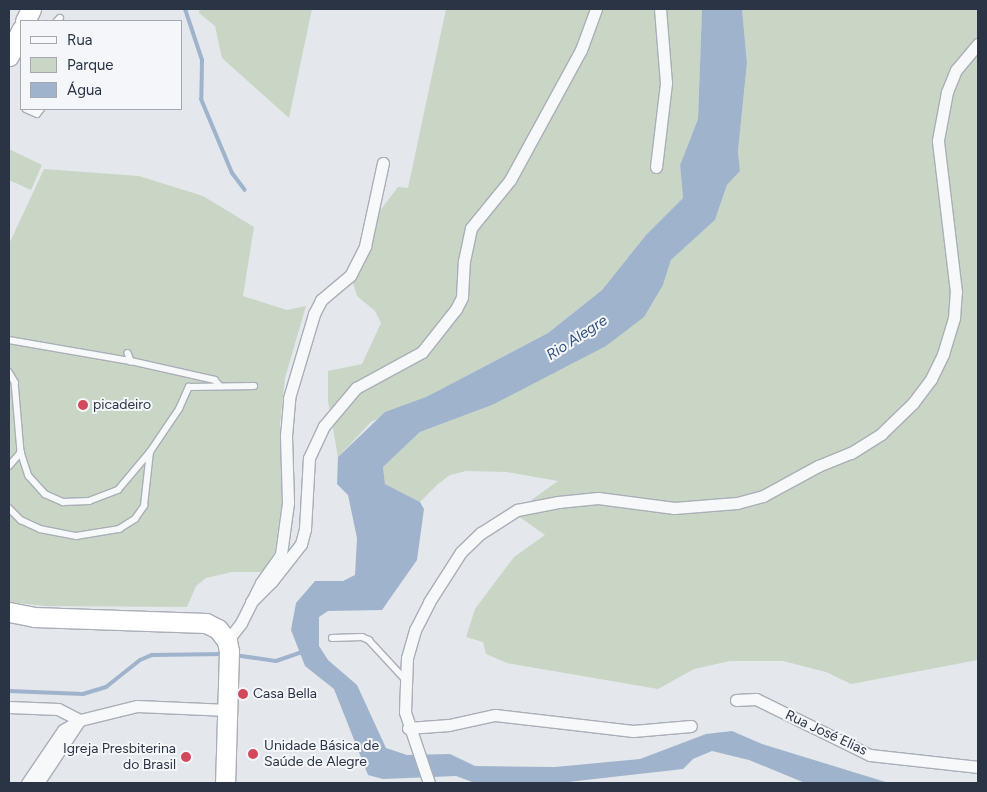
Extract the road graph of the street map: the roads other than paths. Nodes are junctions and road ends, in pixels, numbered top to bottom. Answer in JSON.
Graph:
{"nodes":[{"id":1,"x":596,"y":9,"type":"edge"},
{"id":2,"x":660,"y":9,"type":"edge"},
{"id":3,"x":20,"y":32,"type":"edge"},
{"id":4,"x":978,"y":44,"type":"edge"},
{"id":5,"x":9,"y":56,"type":"edge"},
{"id":6,"x":28,"y":110,"type":"edge"},
{"id":7,"x":40,"y":110,"type":"edge"},
{"id":8,"x":383,"y":163,"type":"dead end"},
{"id":9,"x":656,"y":167,"type":"dead end"},
{"id":10,"x":9,"y":340,"type":"edge"},
{"id":11,"x":128,"y":353,"type":"dead end"},
{"id":12,"x":131,"y":361,"type":"junction"},
{"id":13,"x":9,"y":372,"type":"edge"},
{"id":14,"x":220,"y":386,"type":"junction"},
{"id":15,"x":254,"y":386,"type":"dead end"},
{"id":16,"x":21,"y":452,"type":"junction"},
{"id":17,"x":150,"y":452,"type":"junction"},
{"id":18,"x":9,"y":466,"type":"edge"},
{"id":19,"x":9,"y":508,"type":"edge"},
{"id":20,"x":251,"y":602,"type":"junction"},
{"id":21,"x":9,"y":612,"type":"edge"},
{"id":22,"x":332,"y":638,"type":"dead end"},
{"id":23,"x":229,"y":652,"type":"junction"},
{"id":24,"x":404,"y":679,"type":"junction"},
{"id":25,"x":736,"y":700,"type":"dead end"},
{"id":26,"x":9,"y":707,"type":"edge"},
{"id":27,"x":228,"y":710,"type":"junction"},
{"id":28,"x":80,"y":720,"type":"junction"},
{"id":29,"x":691,"y":726,"type":"dead end"},
{"id":30,"x":408,"y":728,"type":"junction"},
{"id":31,"x":978,"y":767,"type":"edge"},
{"id":32,"x":27,"y":783,"type":"edge"},
{"id":33,"x":38,"y":783,"type":"edge"},
{"id":34,"x":225,"y":783,"type":"edge"},
{"id":35,"x":429,"y":783,"type":"edge"}],
"edges":[{"from":1,"to":20,"type":"street"},
{"from":2,"to":9,"type":"street"},
{"from":3,"to":5,"type":"highway"},
{"from":4,"to":24,"type":"street"},
{"from":6,"to":7,"type":"lane"},
{"from":8,"to":20,"type":"street"},
{"from":10,"to":12,"type":"lane"},
{"from":11,"to":12,"type":"lane"},
{"from":12,"to":14,"type":"lane"},
{"from":13,"to":16,"type":"lane"},
{"from":14,"to":15,"type":"lane"},
{"from":14,"to":17,"type":"lane"},
{"from":16,"to":17,"type":"lane"},
{"from":16,"to":18,"type":"lane"},
{"from":17,"to":19,"type":"lane"},
{"from":20,"to":23,"type":"street"},
{"from":21,"to":23,"type":"highway"},
{"from":22,"to":24,"type":"lane"},
{"from":23,"to":27,"type":"highway"},
{"from":24,"to":30,"type":"street"},
{"from":25,"to":31,"type":"street","name":"Rua José Elias"},
{"from":26,"to":28,"type":"street"},
{"from":27,"to":28,"type":"street"},
{"from":27,"to":34,"type":"highway"},
{"from":28,"to":32,"type":"street"},
{"from":28,"to":33,"type":"street"},
{"from":29,"to":30,"type":"street"},
{"from":30,"to":35,"type":"street"}]}
